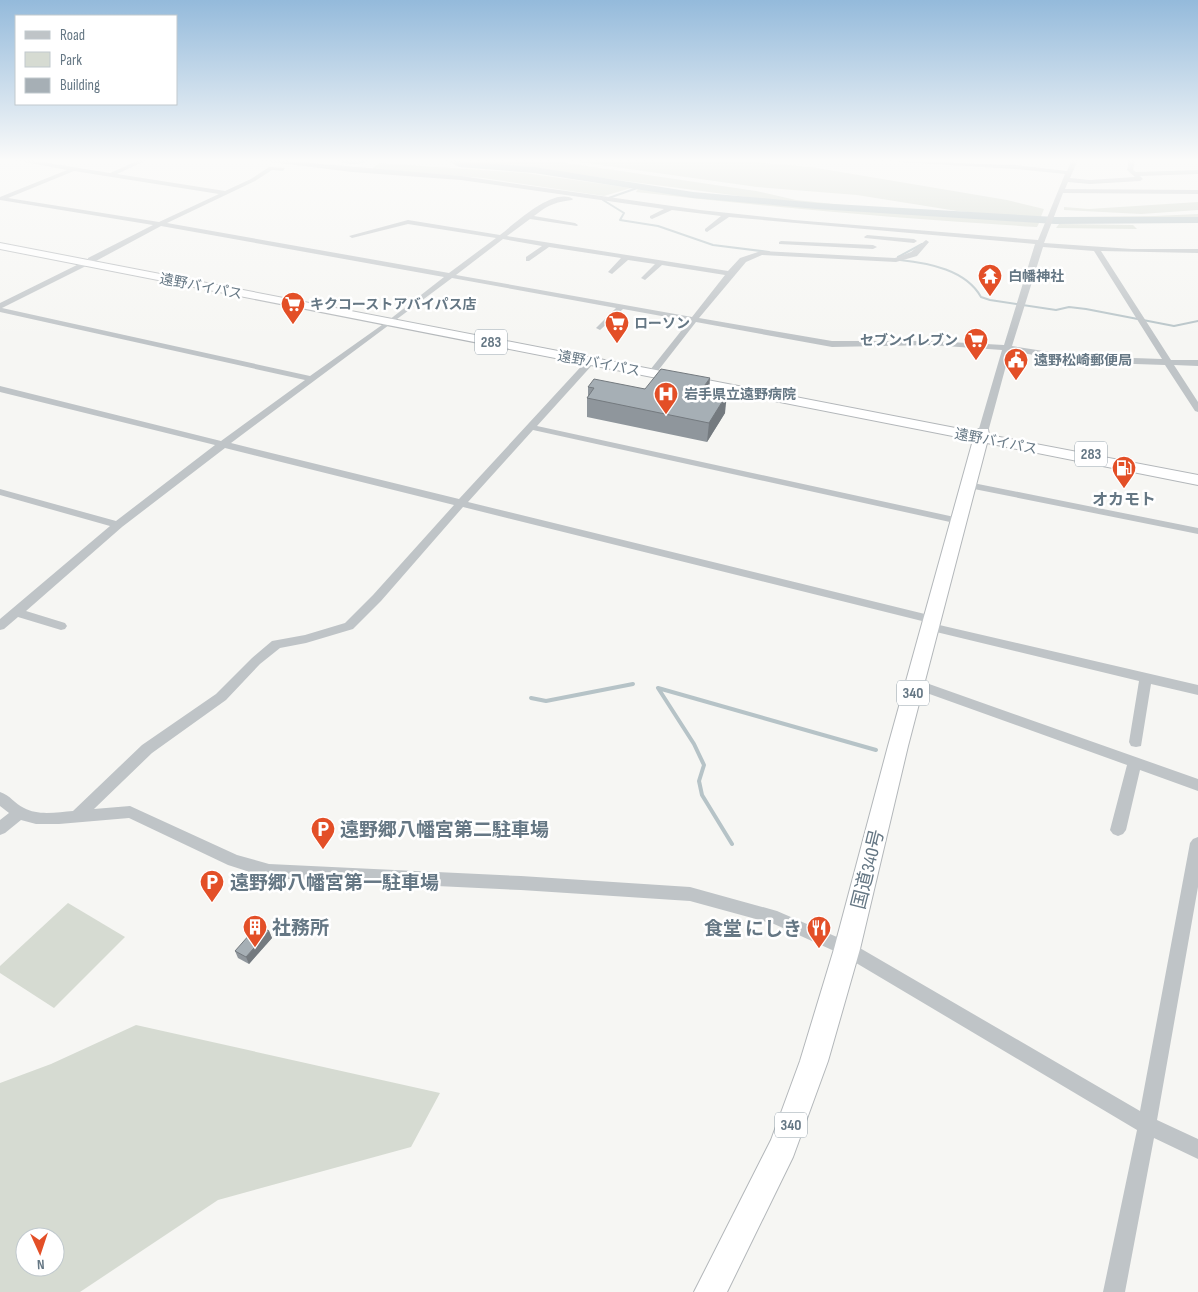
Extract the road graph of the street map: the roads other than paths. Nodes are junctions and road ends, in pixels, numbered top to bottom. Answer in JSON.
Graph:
{"nodes":[{"id":1,"x":136,"y":220,"type":"edge"},
{"id":2,"x":168,"y":220,"type":"edge"},
{"id":3,"x":405,"y":220,"type":"edge"},
{"id":4,"x":524,"y":220,"type":"edge"},
{"id":5,"x":550,"y":220,"type":"edge"},
{"id":6,"x":718,"y":220,"type":"edge"},
{"id":7,"x":778,"y":220,"type":"edge"},
{"id":8,"x":1048,"y":220,"type":"edge"},
{"id":9,"x":408,"y":222,"type":"junction"},
{"id":10,"x":794,"y":222,"type":"junction"},
{"id":11,"x":160,"y":224,"type":"junction"},
{"id":12,"x":575,"y":224,"type":"dead end"},
{"id":13,"x":707,"y":230,"type":"dead end"},
{"id":14,"x":854,"y":235,"type":"dead end"},
{"id":15,"x":352,"y":236,"type":"dead end"},
{"id":16,"x":863,"y":236,"type":"dead end"},
{"id":17,"x":500,"y":238,"type":"junction"},
{"id":18,"x":888,"y":240,"type":"junction"},
{"id":19,"x":1019,"y":241,"type":"junction"},
{"id":20,"x":934,"y":242,"type":"junction"},
{"id":21,"x":781,"y":243,"type":"dead end"},
{"id":22,"x":1039,"y":243,"type":"junction"},
{"id":23,"x":0,"y":244,"type":"edge"},
{"id":24,"x":547,"y":245,"type":"junction"},
{"id":25,"x":873,"y":247,"type":"junction"},
{"id":26,"x":1096,"y":249,"type":"junction"},
{"id":27,"x":1198,"y":251,"type":"edge"},
{"id":28,"x":626,"y":258,"type":"junction"},
{"id":29,"x":848,"y":258,"type":"junction"},
{"id":30,"x":529,"y":259,"type":"dead end"},
{"id":31,"x":88,"y":262,"type":"junction"},
{"id":32,"x":660,"y":263,"type":"junction"},
{"id":33,"x":612,"y":272,"type":"dead end"},
{"id":34,"x":730,"y":274,"type":"junction"},
{"id":35,"x":494,"y":275,"type":"dead end"},
{"id":36,"x":450,"y":276,"type":"junction"},
{"id":37,"x":645,"y":278,"type":"dead end"},
{"id":38,"x":484,"y":283,"type":"junction"},
{"id":39,"x":0,"y":306,"type":"edge"},
{"id":40,"x":621,"y":307,"type":"junction"},
{"id":41,"x":0,"y":310,"type":"edge"},
{"id":42,"x":693,"y":320,"type":"junction"},
{"id":43,"x":391,"y":321,"type":"junction"},
{"id":44,"x":600,"y":328,"type":"dead end"},
{"id":45,"x":1006,"y":348,"type":"junction"},
{"id":46,"x":590,"y":361,"type":"junction"},
{"id":47,"x":1167,"y":362,"type":"junction"},
{"id":48,"x":1198,"y":363,"type":"edge"},
{"id":49,"x":654,"y":370,"type":"junction"},
{"id":50,"x":312,"y":379,"type":"junction"},
{"id":51,"x":0,"y":389,"type":"edge"},
{"id":52,"x":1198,"y":409,"type":"edge"},
{"id":53,"x":530,"y":427,"type":"junction"},
{"id":54,"x":982,"y":435,"type":"junction"},
{"id":55,"x":222,"y":445,"type":"junction"},
{"id":56,"x":1198,"y":474,"type":"edge"},
{"id":57,"x":1198,"y":480,"type":"edge"},
{"id":58,"x":968,"y":485,"type":"junction"},
{"id":59,"x":0,"y":492,"type":"edge"},
{"id":60,"x":460,"y":504,"type":"junction"},
{"id":61,"x":959,"y":521,"type":"junction"},
{"id":62,"x":118,"y":525,"type":"junction"},
{"id":63,"x":1198,"y":531,"type":"edge"},
{"id":64,"x":16,"y":612,"type":"junction"},
{"id":65,"x":932,"y":624,"type":"junction"},
{"id":66,"x":0,"y":626,"type":"edge"},
{"id":67,"x":61,"y":626,"type":"dead end"},
{"id":68,"x":1146,"y":677,"type":"junction"},
{"id":69,"x":915,"y":684,"type":"junction"},
{"id":70,"x":1198,"y":690,"type":"edge"},
{"id":71,"x":1136,"y":742,"type":"dead end"},
{"id":72,"x":1136,"y":763,"type":"junction"},
{"id":73,"x":1198,"y":786,"type":"edge"},
{"id":74,"x":0,"y":798,"type":"edge"},
{"id":75,"x":18,"y":813,"type":"junction"},
{"id":76,"x":77,"y":816,"type":"junction"},
{"id":77,"x":0,"y":829,"type":"edge"},
{"id":78,"x":1118,"y":830,"type":"dead end"},
{"id":79,"x":1198,"y":843,"type":"edge"},
{"id":80,"x":847,"y":949,"type":"junction"},
{"id":81,"x":1147,"y":1125,"type":"junction"},
{"id":82,"x":1198,"y":1149,"type":"edge"},
{"id":83,"x":710,"y":1292,"type":"edge"},
{"id":84,"x":1114,"y":1292,"type":"edge"}],
"edges":[{"from":1,"to":11,"type":"street"},
{"from":2,"to":11,"type":"street"},
{"from":3,"to":9,"type":"street"},
{"from":4,"to":17,"type":"street"},
{"from":5,"to":12,"type":"street"},
{"from":6,"to":13,"type":"street"},
{"from":7,"to":10,"type":"street"},
{"from":8,"to":22,"type":"street"},
{"from":9,"to":15,"type":"street"},
{"from":9,"to":17,"type":"street"},
{"from":10,"to":14,"type":"street"},
{"from":10,"to":19,"type":"street"},
{"from":11,"to":31,"type":"street"},
{"from":11,"to":36,"type":"street"},
{"from":16,"to":18,"type":"street"},
{"from":17,"to":24,"type":"street"},
{"from":17,"to":36,"type":"street"},
{"from":18,"to":20,"type":"street"},
{"from":18,"to":25,"type":"street"},
{"from":19,"to":20,"type":"street"},
{"from":19,"to":22,"type":"street"},
{"from":20,"to":29,"type":"street"},
{"from":21,"to":25,"type":"street"},
{"from":22,"to":26,"type":"street"},
{"from":22,"to":45,"type":"street"},
{"from":23,"to":31,"type":"highway","name":"遠野バイパス","number":"283"},
{"from":24,"to":28,"type":"street"},
{"from":24,"to":30,"type":"street"},
{"from":25,"to":29,"type":"street"},
{"from":26,"to":27,"type":"street"},
{"from":26,"to":47,"type":"street"},
{"from":28,"to":32,"type":"street"},
{"from":28,"to":33,"type":"street"},
{"from":29,"to":34,"type":"street"},
{"from":31,"to":39,"type":"street"},
{"from":31,"to":43,"type":"highway","name":"遠野バイパス","number":"283"},
{"from":32,"to":34,"type":"street"},
{"from":32,"to":37,"type":"street"},
{"from":34,"to":42,"type":"street"},
{"from":35,"to":38,"type":"street"},
{"from":36,"to":38,"type":"street"},
{"from":36,"to":43,"type":"street"},
{"from":38,"to":40,"type":"street"},
{"from":40,"to":42,"type":"street"},
{"from":40,"to":44,"type":"street"},
{"from":41,"to":50,"type":"street"},
{"from":42,"to":45,"type":"street"},
{"from":42,"to":49,"type":"street"},
{"from":43,"to":46,"type":"highway","name":"遠野バイパス","number":"283"},
{"from":43,"to":49,"type":"highway","name":"遠野バイパス","number":"283"},
{"from":43,"to":50,"type":"street"},
{"from":45,"to":47,"type":"street"},
{"from":45,"to":54,"type":"street"},
{"from":46,"to":53,"type":"street"},
{"from":46,"to":54,"type":"highway","name":"遠野バイパス","number":"283"},
{"from":47,"to":48,"type":"street"},
{"from":47,"to":52,"type":"street"},
{"from":49,"to":54,"type":"highway","name":"遠野バイパス","number":"283"},
{"from":50,"to":55,"type":"street"},
{"from":51,"to":55,"type":"street"},
{"from":53,"to":60,"type":"street"},
{"from":53,"to":61,"type":"street"},
{"from":54,"to":56,"type":"highway","name":"遠野バイパス","number":"283"},
{"from":54,"to":57,"type":"highway","name":"遠野バイパス","number":"283"},
{"from":54,"to":58,"type":"highway","name":"国道340号","number":"340"},
{"from":55,"to":60,"type":"street"},
{"from":55,"to":62,"type":"street"},
{"from":58,"to":61,"type":"highway","name":"国道340号","number":"340"},
{"from":58,"to":63,"type":"street"},
{"from":59,"to":62,"type":"street"},
{"from":60,"to":65,"type":"street"},
{"from":60,"to":76,"type":"street"},
{"from":61,"to":65,"type":"highway","name":"国道340号","number":"340"},
{"from":62,"to":64,"type":"street"},
{"from":64,"to":66,"type":"street"},
{"from":64,"to":67,"type":"street"},
{"from":65,"to":68,"type":"street"},
{"from":65,"to":69,"type":"highway","name":"国道340号","number":"340"},
{"from":68,"to":70,"type":"street"},
{"from":68,"to":71,"type":"street"},
{"from":69,"to":72,"type":"street"},
{"from":69,"to":80,"type":"highway","name":"国道340号","number":"340"},
{"from":72,"to":73,"type":"street"},
{"from":72,"to":78,"type":"street"},
{"from":74,"to":75,"type":"street"},
{"from":75,"to":76,"type":"street"},
{"from":75,"to":77,"type":"street"},
{"from":76,"to":80,"type":"street"},
{"from":79,"to":81,"type":"street"},
{"from":80,"to":81,"type":"street"},
{"from":80,"to":83,"type":"highway","name":"国道340号","number":"340"},
{"from":81,"to":82,"type":"street"},
{"from":81,"to":84,"type":"street"}]}
